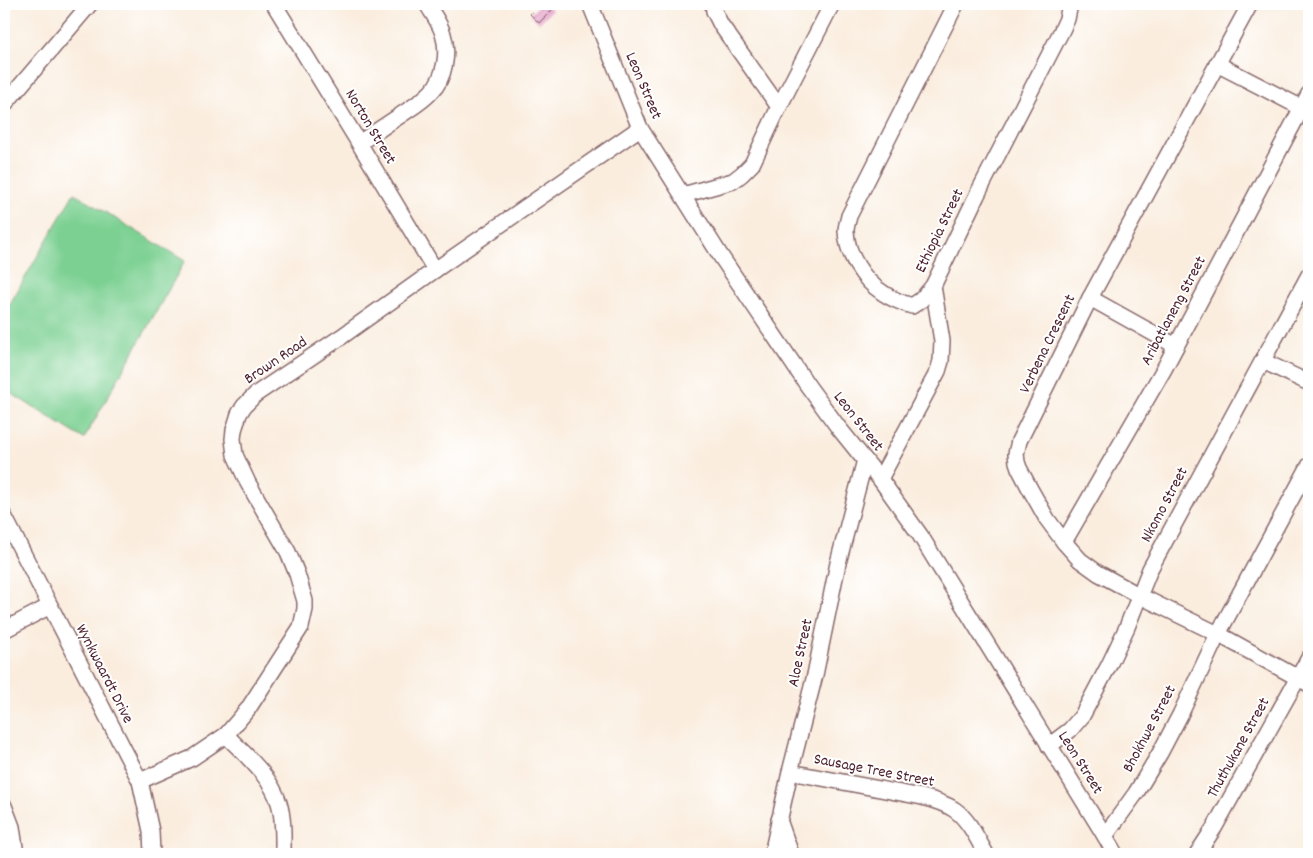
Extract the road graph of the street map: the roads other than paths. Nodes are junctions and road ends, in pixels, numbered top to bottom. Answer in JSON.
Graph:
{"nodes":[{"id":1,"x":90,"y":4,"type":"edge"},
{"id":2,"x":274,"y":4,"type":"edge"},
{"id":3,"x":427,"y":4,"type":"edge"},
{"id":4,"x":590,"y":4,"type":"edge"},
{"id":5,"x":713,"y":4,"type":"edge"},
{"id":6,"x":832,"y":4,"type":"edge"},
{"id":7,"x":956,"y":4,"type":"edge"},
{"id":8,"x":1070,"y":4,"type":"edge"},
{"id":9,"x":1250,"y":4,"type":"edge"},
{"id":10,"x":1217,"y":64,"type":"junction"},
{"id":11,"x":1309,"y":94,"type":"edge"},
{"id":12,"x":4,"y":105,"type":"edge"},
{"id":13,"x":779,"y":107,"type":"junction"},
{"id":14,"x":1302,"y":108,"type":"junction"},
{"id":15,"x":640,"y":128,"type":"junction"},
{"id":16,"x":359,"y":143,"type":"junction"},
{"id":17,"x":683,"y":195,"type":"junction"},
{"id":18,"x":435,"y":270,"type":"junction"},
{"id":19,"x":1309,"y":275,"type":"edge"},
{"id":20,"x":933,"y":286,"type":"junction"},
{"id":21,"x":1090,"y":298,"type":"junction"},
{"id":22,"x":1176,"y":346,"type":"junction"},
{"id":23,"x":1263,"y":361,"type":"junction"},
{"id":24,"x":1309,"y":383,"type":"edge"},
{"id":25,"x":865,"y":460,"type":"junction"},
{"id":26,"x":1309,"y":466,"type":"edge"},
{"id":27,"x":880,"y":479,"type":"junction"},
{"id":28,"x":4,"y":516,"type":"edge"},
{"id":29,"x":1064,"y":542,"type":"junction"},
{"id":30,"x":1140,"y":596,"type":"junction"},
{"id":31,"x":50,"y":606,"type":"junction"},
{"id":32,"x":4,"y":630,"type":"edge"},
{"id":33,"x":1218,"y":634,"type":"junction"},
{"id":34,"x":1309,"y":658,"type":"edge"},
{"id":35,"x":1304,"y":681,"type":"edge"},
{"id":36,"x":226,"y":735,"type":"junction"},
{"id":37,"x":1049,"y":746,"type":"junction"},
{"id":38,"x":790,"y":772,"type":"junction"},
{"id":39,"x":140,"y":781,"type":"junction"},
{"id":40,"x":4,"y":806,"type":"edge"},
{"id":41,"x":779,"y":820,"type":"junction"},
{"id":42,"x":1105,"y":836,"type":"junction"},
{"id":43,"x":16,"y":854,"type":"edge"},
{"id":44,"x":152,"y":854,"type":"edge"},
{"id":45,"x":283,"y":854,"type":"edge"},
{"id":46,"x":772,"y":854,"type":"edge"},
{"id":47,"x":791,"y":854,"type":"edge"},
{"id":48,"x":986,"y":854,"type":"edge"},
{"id":49,"x":1114,"y":854,"type":"edge"},
{"id":50,"x":1197,"y":854,"type":"edge"}],
"edges":[{"from":1,"to":12,"type":"street"},
{"from":2,"to":16,"type":"street","name":"Norton Street"},
{"from":3,"to":16,"type":"street"},
{"from":4,"to":15,"type":"street","name":"Leon Street"},
{"from":5,"to":13,"type":"street"},
{"from":6,"to":13,"type":"street"},
{"from":7,"to":20,"type":"street","name":"Ethiopia Street"},
{"from":8,"to":20,"type":"street","name":"Ethiopia Street"},
{"from":9,"to":10,"type":"street","name":"Verbena Crescent"},
{"from":10,"to":14,"type":"street"},
{"from":10,"to":21,"type":"street","name":"Verbena Crescent"},
{"from":11,"to":14,"type":"street","name":"Aribatlaneng Street"},
{"from":13,"to":17,"type":"street"},
{"from":14,"to":22,"type":"street","name":"Aribatlaneng Street"},
{"from":15,"to":17,"type":"street","name":"Leon Street"},
{"from":15,"to":18,"type":"street","name":"Brown Road"},
{"from":16,"to":18,"type":"street","name":"Norton Street"},
{"from":17,"to":25,"type":"street","name":"Leon Street"},
{"from":18,"to":36,"type":"street","name":"Brown Road"},
{"from":19,"to":23,"type":"street","name":"Nkomo Street"},
{"from":20,"to":27,"type":"street"},
{"from":21,"to":22,"type":"street"},
{"from":21,"to":29,"type":"street","name":"Verbena Crescent"},
{"from":22,"to":29,"type":"street","name":"Aribatlaneng Street"},
{"from":23,"to":24,"type":"street"},
{"from":23,"to":30,"type":"street","name":"Nkomo Street"},
{"from":25,"to":27,"type":"street","name":"Leon Street"},
{"from":25,"to":38,"type":"street","name":"Aloe Street"},
{"from":26,"to":33,"type":"street"},
{"from":27,"to":37,"type":"street","name":"Leon Street"},
{"from":28,"to":31,"type":"street","name":"Wynkwaardt Drive"},
{"from":29,"to":30,"type":"street","name":"Verbena Crescent"},
{"from":30,"to":33,"type":"street","name":"Verbena Crescent"},
{"from":30,"to":37,"type":"street","name":"Nkomo Street"},
{"from":31,"to":32,"type":"street"},
{"from":31,"to":39,"type":"street","name":"Wynkwaardt Drive"},
{"from":33,"to":35,"type":"street","name":"Verbena Crescent"},
{"from":33,"to":42,"type":"street","name":"Bhokhwe Street"},
{"from":34,"to":35,"type":"street","name":"Thuthukane Street"},
{"from":35,"to":50,"type":"street","name":"Thuthukane Street"},
{"from":36,"to":39,"type":"street","name":"Brown Road"},
{"from":36,"to":45,"type":"street"},
{"from":37,"to":42,"type":"street","name":"Leon Street"},
{"from":38,"to":41,"type":"street","name":"Aloe Street"},
{"from":38,"to":48,"type":"street","name":"Sausage Tree Street"},
{"from":39,"to":44,"type":"street","name":"Wynkwaardt Drive"},
{"from":40,"to":43,"type":"street"},
{"from":41,"to":46,"type":"street","name":"Aloe Street"},
{"from":41,"to":47,"type":"street"},
{"from":42,"to":49,"type":"street","name":"Leon Street"}]}
